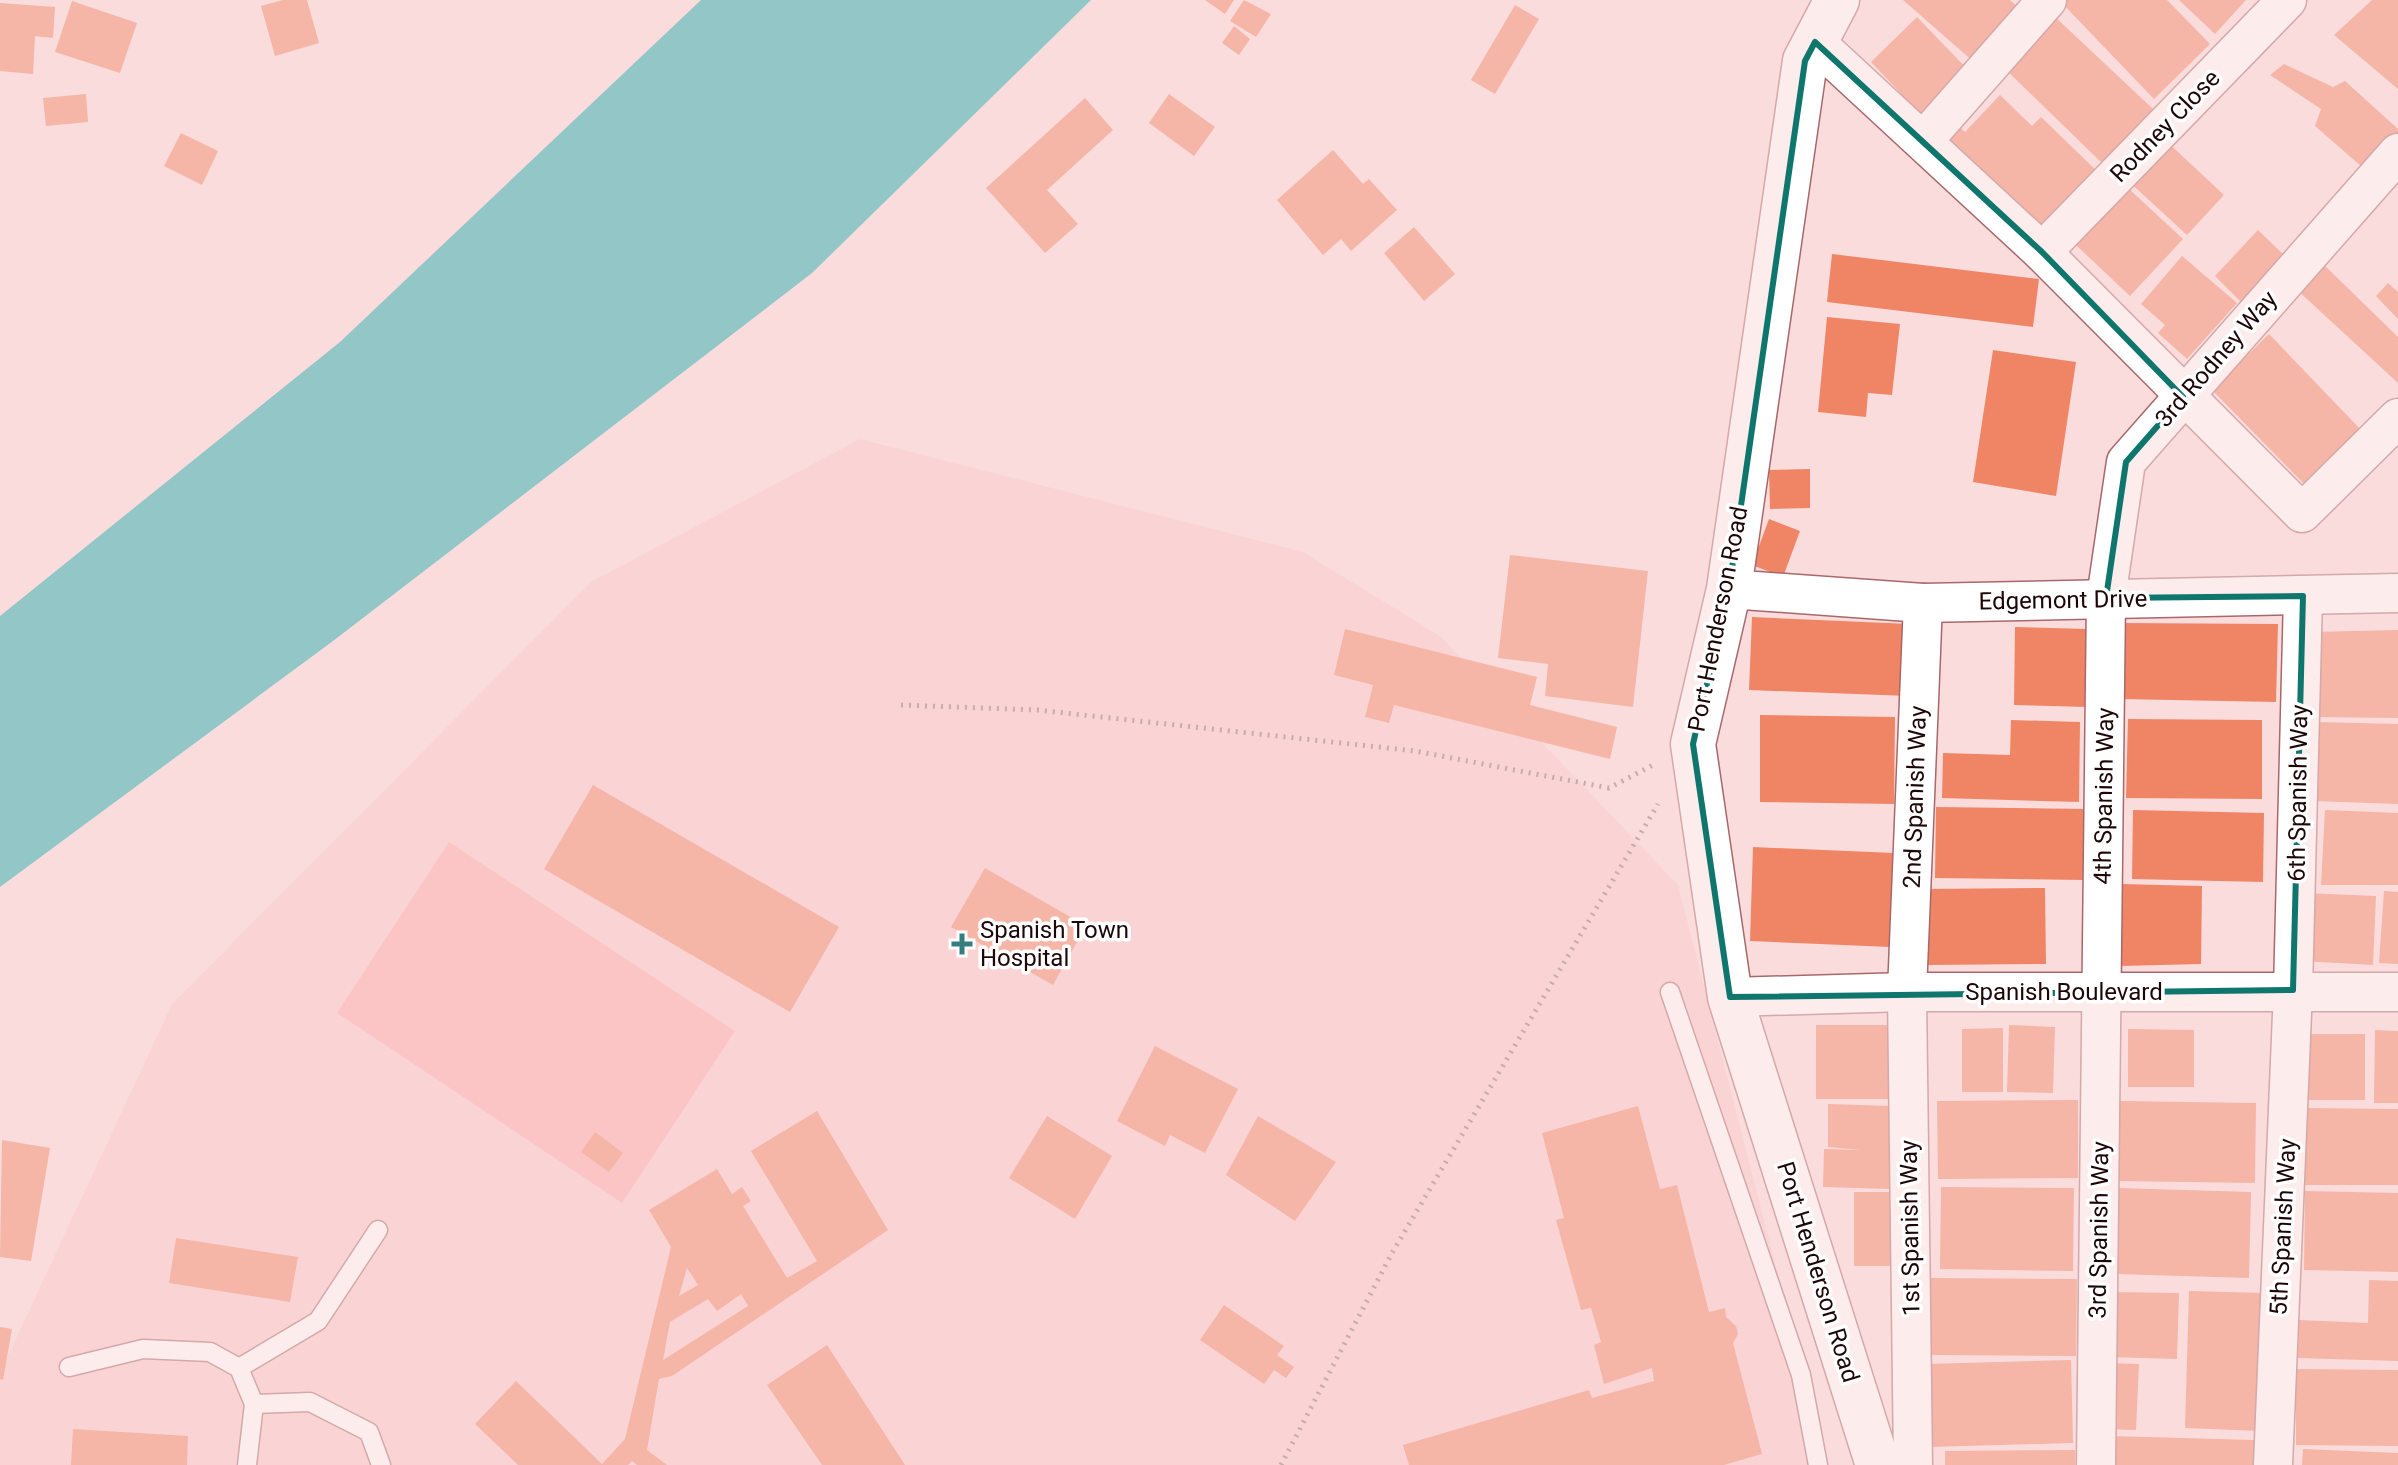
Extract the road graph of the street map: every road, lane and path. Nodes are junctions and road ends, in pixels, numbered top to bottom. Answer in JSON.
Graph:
{"nodes":[{"id":1,"x":1837,"y":0,"type":"edge"},
{"id":2,"x":2047,"y":0,"type":"edge"},
{"id":3,"x":2287,"y":0,"type":"edge"},
{"id":4,"x":1815,"y":42,"type":"junction"},
{"id":5,"x":1923,"y":141,"type":"junction"},
{"id":6,"x":2398,"y":153,"type":"edge"},
{"id":7,"x":2042,"y":252,"type":"junction"},
{"id":8,"x":2183,"y":397,"type":"junction"},
{"id":9,"x":2398,"y":418,"type":"edge"},
{"id":10,"x":1729,"y":589,"type":"junction"},
{"id":11,"x":2398,"y":593,"type":"edge"},
{"id":12,"x":2303,"y":596,"type":"junction"},
{"id":13,"x":2106,"y":598,"type":"junction"},
{"id":14,"x":1923,"y":603,"type":"junction"},
{"id":15,"x":901,"y":705,"type":"dead end"},
{"id":16,"x":1693,"y":744,"type":"junction"},
{"id":17,"x":1660,"y":799,"type":"dead end"},
{"id":18,"x":2293,"y":990,"type":"junction"},
{"id":19,"x":1670,"y":992,"type":"dead end"},
{"id":20,"x":1907,"y":992,"type":"junction"},
{"id":21,"x":2398,"y":992,"type":"edge"},
{"id":22,"x":2103,"y":994,"type":"junction"},
{"id":23,"x":1730,"y":997,"type":"junction"},
{"id":24,"x":378,"y":1230,"type":"dead end"},
{"id":25,"x":69,"y":1367,"type":"dead end"},
{"id":26,"x":239,"y":1368,"type":"junction"},
{"id":27,"x":254,"y":1404,"type":"junction"},
{"id":28,"x":247,"y":1465,"type":"edge"},
{"id":29,"x":381,"y":1465,"type":"edge"},
{"id":30,"x":1281,"y":1465,"type":"edge"},
{"id":31,"x":1818,"y":1465,"type":"edge"},
{"id":32,"x":1878,"y":1465,"type":"edge"},
{"id":33,"x":1913,"y":1465,"type":"edge"},
{"id":34,"x":2096,"y":1465,"type":"edge"},
{"id":35,"x":2273,"y":1465,"type":"edge"}],
"edges":[{"from":1,"to":4,"type":"street","name":"Port Henderson Road"},
{"from":2,"to":5,"type":"street"},
{"from":3,"to":7,"type":"street","name":"Rodney Close"},
{"from":4,"to":5,"type":"street"},
{"from":4,"to":10,"type":"street","name":"Port Henderson Road"},
{"from":5,"to":7,"type":"street"},
{"from":6,"to":8,"type":"street","name":"3rd Rodney Way"},
{"from":7,"to":8,"type":"street"},
{"from":8,"to":9,"type":"street"},
{"from":8,"to":13,"type":"street","name":"3rd Rodney Way"},
{"from":10,"to":14,"type":"street","name":"Edgemont Drive"},
{"from":10,"to":16,"type":"street","name":"Port Henderson Road"},
{"from":11,"to":12,"type":"street","name":"Edgemont Drive"},
{"from":12,"to":13,"type":"street","name":"Edgemont Drive"},
{"from":12,"to":18,"type":"street","name":"6th Spanish Way"},
{"from":13,"to":14,"type":"street","name":"Edgemont Drive"},
{"from":13,"to":22,"type":"street","name":"4th Spanish Way"},
{"from":14,"to":20,"type":"street","name":"2nd Spanish Way"},
{"from":15,"to":16,"type":"path"},
{"from":16,"to":23,"type":"street","name":"Port Henderson Road"},
{"from":17,"to":30,"type":"path"},
{"from":18,"to":21,"type":"street","name":"Spanish Boulevard"},
{"from":18,"to":22,"type":"street","name":"Spanish Boulevard"},
{"from":18,"to":35,"type":"street","name":"5th Spanish Way"},
{"from":19,"to":31,"type":"lane"},
{"from":20,"to":22,"type":"street","name":"Spanish Boulevard"},
{"from":20,"to":23,"type":"street","name":"Spanish Boulevard"},
{"from":20,"to":33,"type":"street","name":"1st Spanish Way"},
{"from":22,"to":34,"type":"street","name":"3rd Spanish Way"},
{"from":23,"to":32,"type":"street","name":"Port Henderson Road"},
{"from":24,"to":26,"type":"lane"},
{"from":25,"to":26,"type":"lane"},
{"from":26,"to":27,"type":"lane"},
{"from":27,"to":28,"type":"lane"},
{"from":27,"to":29,"type":"lane"}]}
